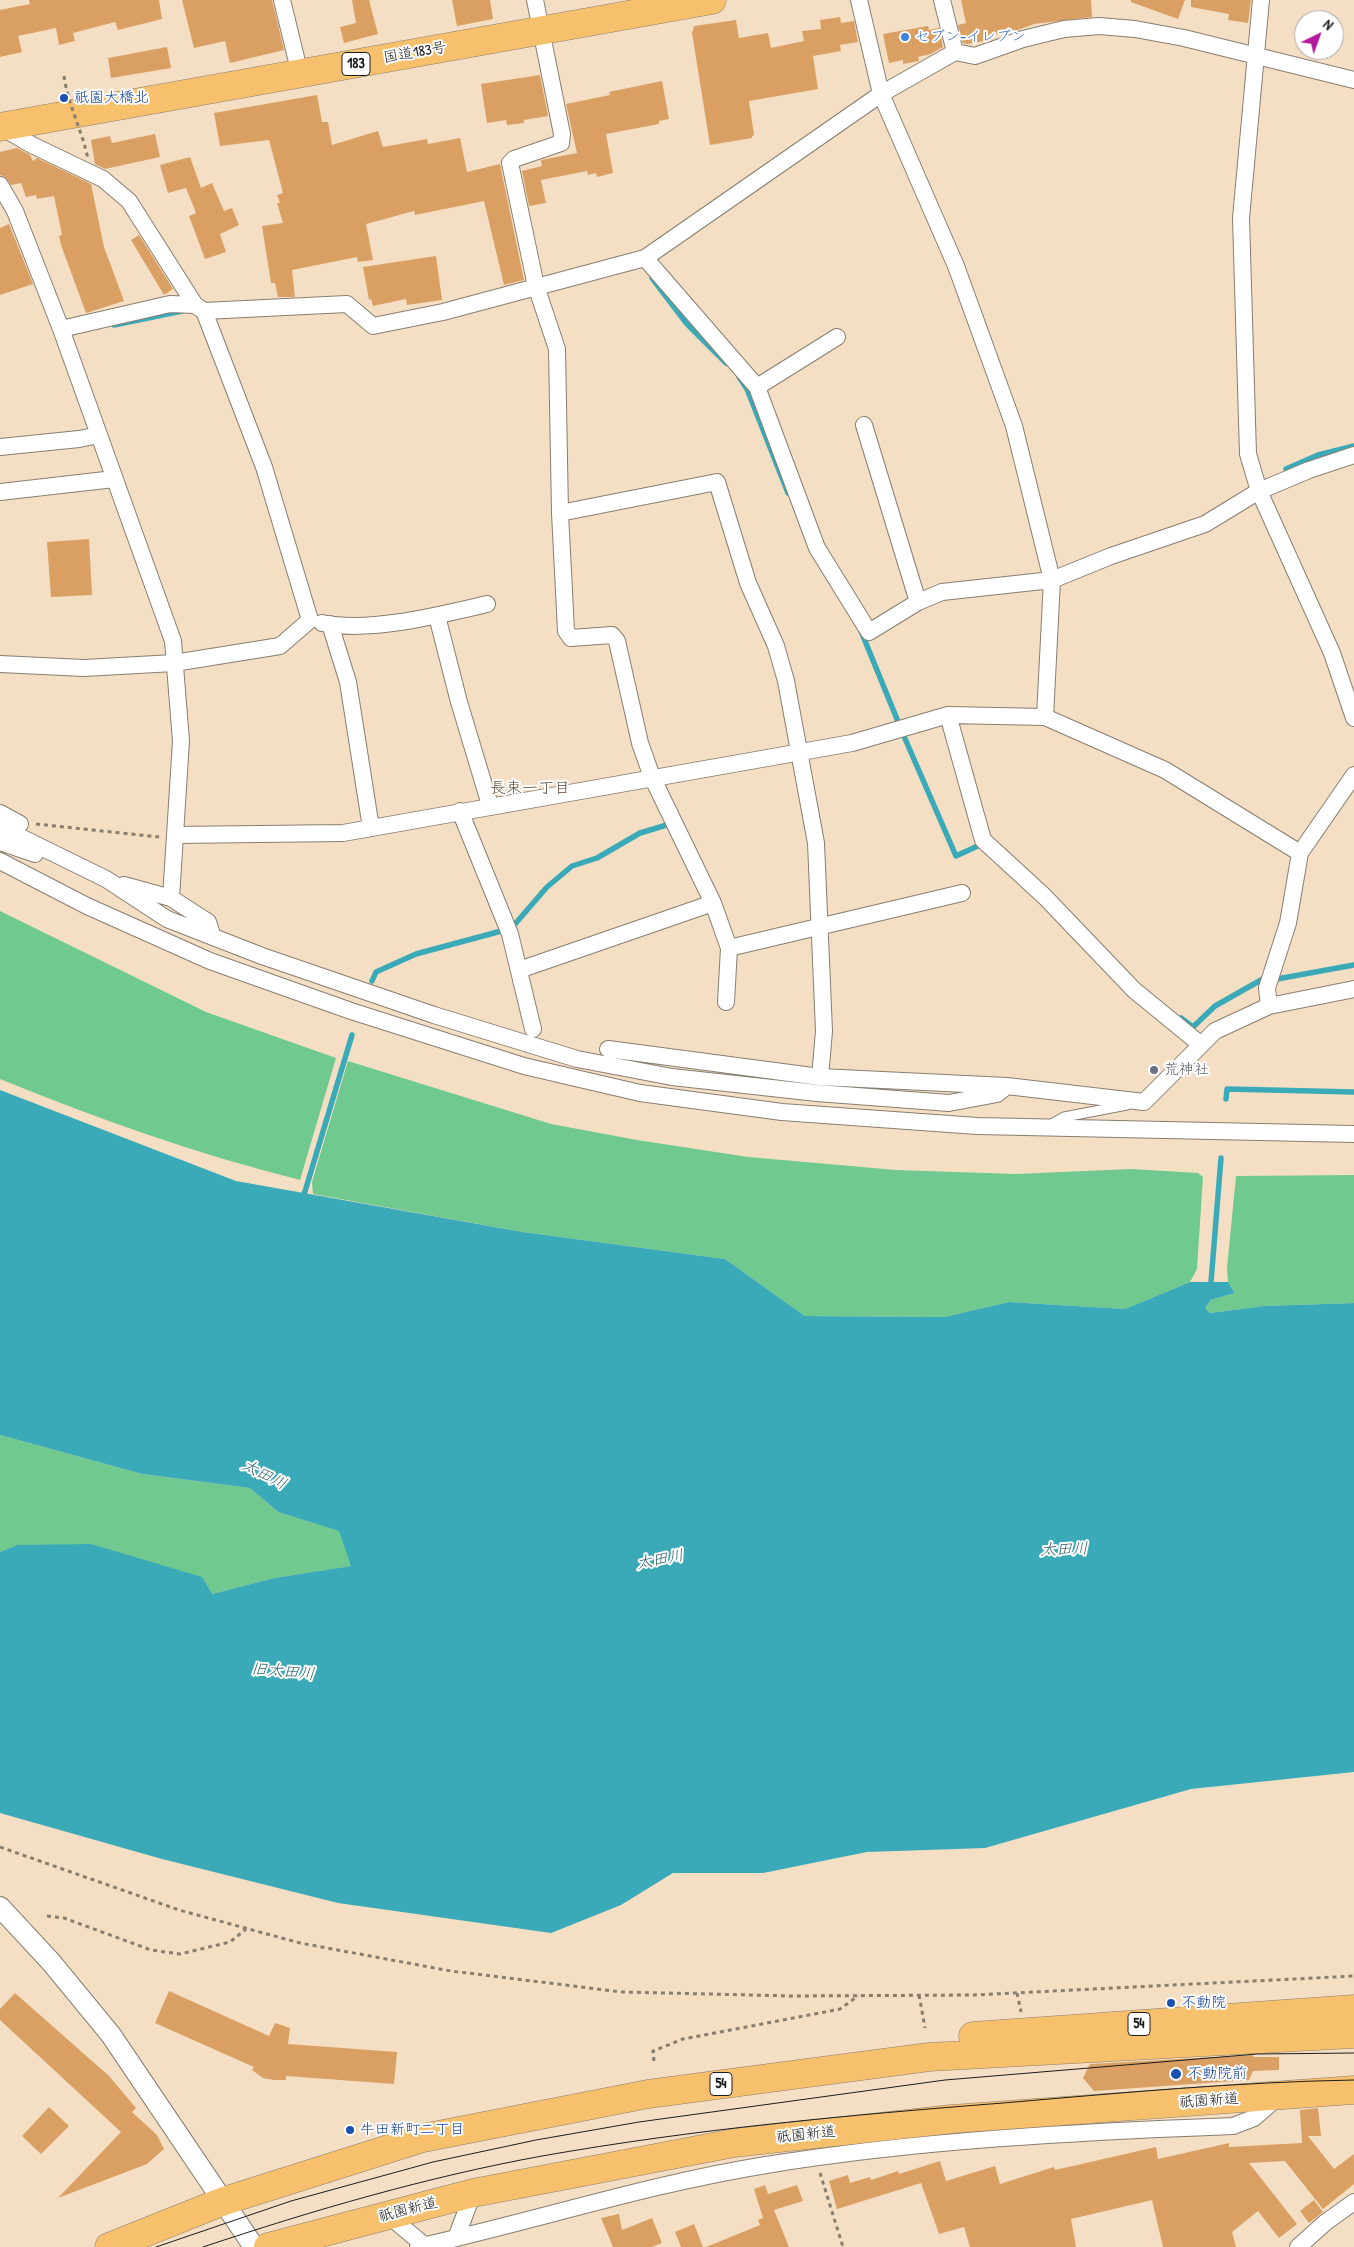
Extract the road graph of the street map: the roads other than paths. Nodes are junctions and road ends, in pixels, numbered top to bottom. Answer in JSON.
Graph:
{"nodes":[{"id":1,"x":282,"y":0,"type":"edge"},
{"id":2,"x":535,"y":0,"type":"edge"},
{"id":3,"x":712,"y":0,"type":"edge"},
{"id":4,"x":859,"y":0,"type":"edge"},
{"id":5,"x":942,"y":0,"type":"edge"},
{"id":6,"x":1261,"y":0,"type":"edge"},
{"id":7,"x":542,"y":30,"type":"junction"},
{"id":8,"x":955,"y":52,"type":"junction"},
{"id":9,"x":1254,"y":55,"type":"junction"},
{"id":10,"x":300,"y":74,"type":"junction"},
{"id":11,"x":1354,"y":80,"type":"edge"},
{"id":12,"x":881,"y":94,"type":"junction"},
{"id":13,"x":0,"y":127,"type":"edge"},
{"id":14,"x":0,"y":184,"type":"edge"},
{"id":15,"x":645,"y":258,"type":"junction"},
{"id":16,"x":536,"y":286,"type":"junction"},
{"id":17,"x":200,"y":308,"type":"junction"},
{"id":18,"x":61,"y":329,"type":"junction"},
{"id":19,"x":836,"y":337,"type":"dead end"},
{"id":20,"x":757,"y":387,"type":"junction"},
{"id":21,"x":864,"y":425,"type":"dead end"},
{"id":22,"x":99,"y":435,"type":"junction"},
{"id":23,"x":0,"y":447,"type":"edge"},
{"id":24,"x":1354,"y":455,"type":"edge"},
{"id":25,"x":114,"y":479,"type":"junction"},
{"id":26,"x":1259,"y":491,"type":"junction"},
{"id":27,"x":0,"y":492,"type":"edge"},
{"id":28,"x":560,"y":513,"type":"junction"},
{"id":29,"x":1052,"y":580,"type":"junction"},
{"id":30,"x":918,"y":602,"type":"junction"},
{"id":31,"x":487,"y":604,"type":"dead end"},
{"id":32,"x":438,"y":616,"type":"junction"},
{"id":33,"x":310,"y":620,"type":"junction"},
{"id":34,"x":330,"y":624,"type":"junction"},
{"id":35,"x":174,"y":663,"type":"junction"},
{"id":36,"x":0,"y":664,"type":"edge"},
{"id":37,"x":948,"y":715,"type":"junction"},
{"id":38,"x":1045,"y":717,"type":"junction"},
{"id":39,"x":1354,"y":718,"type":"edge"},
{"id":40,"x":798,"y":752,"type":"junction"},
{"id":41,"x":1354,"y":775,"type":"edge"},
{"id":42,"x":652,"y":777,"type":"junction"},
{"id":43,"x":490,"y":806,"type":"junction"},
{"id":44,"x":460,"y":811,"type":"junction"},
{"id":45,"x":0,"y":813,"type":"edge"},
{"id":46,"x":23,"y":823,"type":"road end"},
{"id":47,"x":0,"y":826,"type":"edge"},
{"id":48,"x":371,"y":828,"type":"junction"},
{"id":49,"x":175,"y":836,"type":"junction"},
{"id":50,"x":0,"y":842,"type":"edge"},
{"id":51,"x":1300,"y":853,"type":"junction"},
{"id":52,"x":0,"y":861,"type":"edge"},
{"id":53,"x":106,"y":879,"type":"junction"},
{"id":54,"x":962,"y":893,"type":"dead end"},
{"id":55,"x":171,"y":898,"type":"junction"},
{"id":56,"x":713,"y":903,"type":"junction"},
{"id":57,"x":820,"y":926,"type":"junction"},
{"id":58,"x":213,"y":937,"type":"junction"},
{"id":59,"x":729,"y":948,"type":"junction"},
{"id":60,"x":519,"y":970,"type":"junction"},
{"id":61,"x":1354,"y":989,"type":"edge"},
{"id":62,"x":726,"y":1002,"type":"dead end"},
{"id":63,"x":1269,"y":1006,"type":"junction"},
{"id":64,"x":533,"y":1029,"type":"dead end"},
{"id":65,"x":1200,"y":1044,"type":"junction"},
{"id":66,"x":608,"y":1049,"type":"dead end"},
{"id":67,"x":820,"y":1077,"type":"junction"},
{"id":68,"x":1007,"y":1086,"type":"junction"},
{"id":69,"x":1144,"y":1102,"type":"junction"},
{"id":70,"x":1045,"y":1127,"type":"junction"},
{"id":71,"x":1354,"y":1134,"type":"edge"},
{"id":72,"x":0,"y":1907,"type":"edge"},
{"id":73,"x":1354,"y":2009,"type":"edge"},
{"id":74,"x":1354,"y":2034,"type":"edge"},
{"id":75,"x":929,"y":2057,"type":"junction"},
{"id":76,"x":1354,"y":2090,"type":"edge"},
{"id":77,"x":1007,"y":2127,"type":"junction"},
{"id":78,"x":734,"y":2143,"type":"junction"},
{"id":79,"x":727,"y":2172,"type":"junction"},
{"id":80,"x":473,"y":2193,"type":"junction"},
{"id":81,"x":224,"y":2201,"type":"junction"},
{"id":82,"x":1354,"y":2202,"type":"edge"},
{"id":83,"x":388,"y":2215,"type":"junction"},
{"id":84,"x":456,"y":2238,"type":"junction"},
{"id":85,"x":422,"y":2246,"type":"edge"},
{"id":86,"x":109,"y":2247,"type":"edge"},
{"id":87,"x":254,"y":2247,"type":"edge"},
{"id":88,"x":268,"y":2247,"type":"edge"},
{"id":89,"x":1298,"y":2247,"type":"edge"}],
"edges":[{"from":1,"to":10,"type":"street"},
{"from":2,"to":7,"type":"street"},
{"from":3,"to":7,"type":"highway","name":"国道183号","number":"183"},
{"from":4,"to":12,"type":"street"},
{"from":5,"to":8,"type":"street"},
{"from":6,"to":9,"type":"street"},
{"from":7,"to":10,"type":"highway","name":"国道183号","number":"183"},
{"from":7,"to":16,"type":"street"},
{"from":8,"to":9,"type":"street"},
{"from":8,"to":12,"type":"street"},
{"from":9,"to":11,"type":"street"},
{"from":9,"to":26,"type":"street"},
{"from":10,"to":13,"type":"highway","name":"国道183号","number":"183"},
{"from":12,"to":15,"type":"street"},
{"from":12,"to":29,"type":"street"},
{"from":13,"to":17,"type":"street"},
{"from":14,"to":18,"type":"street"},
{"from":15,"to":16,"type":"street"},
{"from":15,"to":20,"type":"street"},
{"from":16,"to":17,"type":"street"},
{"from":16,"to":28,"type":"street"},
{"from":17,"to":18,"type":"street"},
{"from":17,"to":33,"type":"street"},
{"from":18,"to":22,"type":"street"},
{"from":19,"to":20,"type":"street"},
{"from":20,"to":30,"type":"street"},
{"from":21,"to":30,"type":"street"},
{"from":22,"to":23,"type":"street"},
{"from":22,"to":25,"type":"street"},
{"from":24,"to":26,"type":"street"},
{"from":25,"to":27,"type":"street"},
{"from":25,"to":35,"type":"street"},
{"from":26,"to":29,"type":"street"},
{"from":26,"to":39,"type":"street"},
{"from":28,"to":40,"type":"street"},
{"from":28,"to":42,"type":"street"},
{"from":29,"to":30,"type":"street"},
{"from":29,"to":38,"type":"street"},
{"from":31,"to":32,"type":"street"},
{"from":32,"to":34,"type":"street"},
{"from":32,"to":43,"type":"street"},
{"from":33,"to":34,"type":"street"},
{"from":33,"to":35,"type":"street"},
{"from":34,"to":48,"type":"street"},
{"from":35,"to":36,"type":"street"},
{"from":35,"to":49,"type":"street"},
{"from":37,"to":38,"type":"street"},
{"from":37,"to":40,"type":"street"},
{"from":37,"to":65,"type":"street"},
{"from":38,"to":51,"type":"street"},
{"from":40,"to":42,"type":"street"},
{"from":40,"to":57,"type":"street"},
{"from":41,"to":51,"type":"street"},
{"from":42,"to":43,"type":"street"},
{"from":42,"to":56,"type":"street"},
{"from":43,"to":44,"type":"street"},
{"from":44,"to":48,"type":"street"},
{"from":44,"to":60,"type":"street"},
{"from":45,"to":46,"type":"street"},
{"from":47,"to":53,"type":"street"},
{"from":48,"to":49,"type":"street"},
{"from":49,"to":55,"type":"street"},
{"from":50,"to":53,"type":"street"},
{"from":51,"to":63,"type":"street"},
{"from":52,"to":70,"type":"street"},
{"from":53,"to":55,"type":"street"},
{"from":53,"to":58,"type":"street"},
{"from":54,"to":57,"type":"street"},
{"from":55,"to":58,"type":"street"},
{"from":56,"to":59,"type":"street"},
{"from":56,"to":60,"type":"street"},
{"from":57,"to":59,"type":"street"},
{"from":57,"to":67,"type":"street"},
{"from":58,"to":68,"type":"street"},
{"from":59,"to":62,"type":"street"},
{"from":60,"to":64,"type":"street"},
{"from":61,"to":63,"type":"street"},
{"from":63,"to":65,"type":"street"},
{"from":65,"to":69,"type":"street"},
{"from":66,"to":67,"type":"street"},
{"from":67,"to":68,"type":"street"},
{"from":68,"to":69,"type":"street"},
{"from":69,"to":70,"type":"lane"},
{"from":70,"to":71,"type":"street"},
{"from":72,"to":81,"type":"street"},
{"from":73,"to":75,"type":"highway","number":"54"},
{"from":74,"to":75,"type":"highway","number":"54"},
{"from":75,"to":81,"type":"highway","number":"54"},
{"from":76,"to":77,"type":"highway","name":"祇園新道"},
{"from":77,"to":78,"type":"highway","name":"祇園新道"},
{"from":77,"to":79,"type":"street"},
{"from":78,"to":79,"type":"street"},
{"from":78,"to":80,"type":"highway","name":"祇園新道"},
{"from":79,"to":84,"type":"street"},
{"from":80,"to":83,"type":"highway","name":"祇園新道"},
{"from":80,"to":84,"type":"street"},
{"from":81,"to":86,"type":"highway","number":"54"},
{"from":81,"to":87,"type":"street"},
{"from":82,"to":89,"type":"street"},
{"from":83,"to":85,"type":"street"},
{"from":83,"to":88,"type":"highway","name":"祇園新道"},
{"from":84,"to":85,"type":"street"}]}
